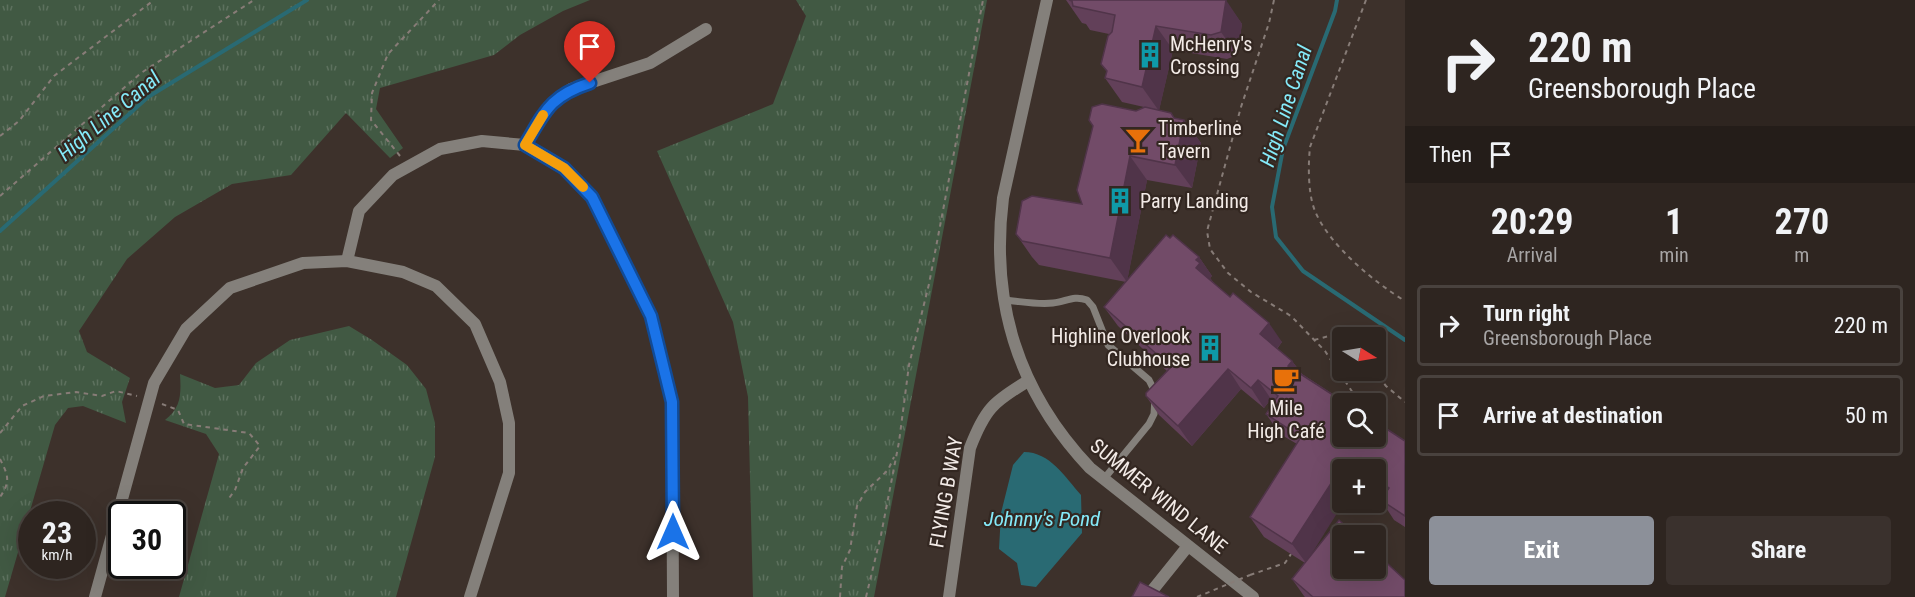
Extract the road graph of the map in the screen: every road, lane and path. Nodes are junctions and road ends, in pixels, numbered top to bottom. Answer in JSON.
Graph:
{"nodes":[{"id":1,"x":154,"y":0,"type":"edge"},
{"id":2,"x":254,"y":0,"type":"edge"},
{"id":3,"x":439,"y":0,"type":"edge"},
{"id":4,"x":982,"y":0,"type":"edge"},
{"id":5,"x":1047,"y":0,"type":"edge"},
{"id":6,"x":1274,"y":0,"type":"edge"},
{"id":7,"x":1366,"y":0,"type":"edge"},
{"id":8,"x":706,"y":29,"type":"dead end"},
{"id":9,"x":0,"y":136,"type":"edge"},
{"id":10,"x":525,"y":145,"type":"junction"},
{"id":11,"x":408,"y":167,"type":"junction"},
{"id":12,"x":0,"y":196,"type":"edge"},
{"id":13,"x":346,"y":261,"type":"junction"},
{"id":14,"x":1004,"y":300,"type":"junction"},
{"id":15,"x":1405,"y":301,"type":"edge"},
{"id":16,"x":1332,"y":335,"type":"edge"},
{"id":17,"x":1314,"y":340,"type":"junction"},
{"id":18,"x":1028,"y":381,"type":"junction"},
{"id":19,"x":1382,"y":381,"type":"edge"},
{"id":20,"x":1353,"y":393,"type":"edge"},
{"id":21,"x":1405,"y":402,"type":"edge"},
{"id":22,"x":897,"y":451,"type":"junction"},
{"id":23,"x":0,"y":459,"type":"edge"},
{"id":24,"x":1103,"y":480,"type":"junction"},
{"id":25,"x":0,"y":497,"type":"edge"},
{"id":26,"x":1188,"y":546,"type":"junction"},
{"id":27,"x":1291,"y":554,"type":"edge"},
{"id":28,"x":95,"y":597,"type":"edge"},
{"id":29,"x":470,"y":597,"type":"edge"},
{"id":30,"x":673,"y":597,"type":"edge"},
{"id":31,"x":840,"y":597,"type":"edge"},
{"id":32,"x":866,"y":597,"type":"edge"},
{"id":33,"x":949,"y":597,"type":"edge"},
{"id":34,"x":1147,"y":597,"type":"edge"},
{"id":35,"x":1197,"y":597,"type":"edge"},
{"id":36,"x":1253,"y":597,"type":"edge"}],
"edges":[{"from":1,"to":9,"type":"path"},
{"from":2,"to":12,"type":"path"},
{"from":3,"to":11,"type":"path"},
{"from":4,"to":22,"type":"path"},
{"from":5,"to":14,"type":"street","name":"SUMMER WIND LANE"},
{"from":6,"to":17,"type":"path"},
{"from":7,"to":15,"type":"path"},
{"from":8,"to":10,"type":"street"},
{"from":10,"to":11,"type":"street"},
{"from":10,"to":30,"type":"street"},
{"from":11,"to":13,"type":"street"},
{"from":13,"to":28,"type":"street"},
{"from":13,"to":29,"type":"street"},
{"from":14,"to":18,"type":"street","name":"SUMMER WIND LANE"},
{"from":14,"to":24,"type":"lane"},
{"from":16,"to":17,"type":"path"},
{"from":17,"to":20,"type":"path"},
{"from":18,"to":24,"type":"street","name":"SUMMER WIND LANE"},
{"from":18,"to":33,"type":"street","name":"FLYING B WAY"},
{"from":19,"to":21,"type":"path"},
{"from":22,"to":31,"type":"path"},
{"from":22,"to":32,"type":"path"},
{"from":23,"to":25,"type":"path"},
{"from":24,"to":26,"type":"street","name":"SUMMER WIND LANE"},
{"from":26,"to":34,"type":"street"},
{"from":26,"to":36,"type":"street","name":"SUMMER WIND LANE"},
{"from":27,"to":35,"type":"path","bridge":true}]}
